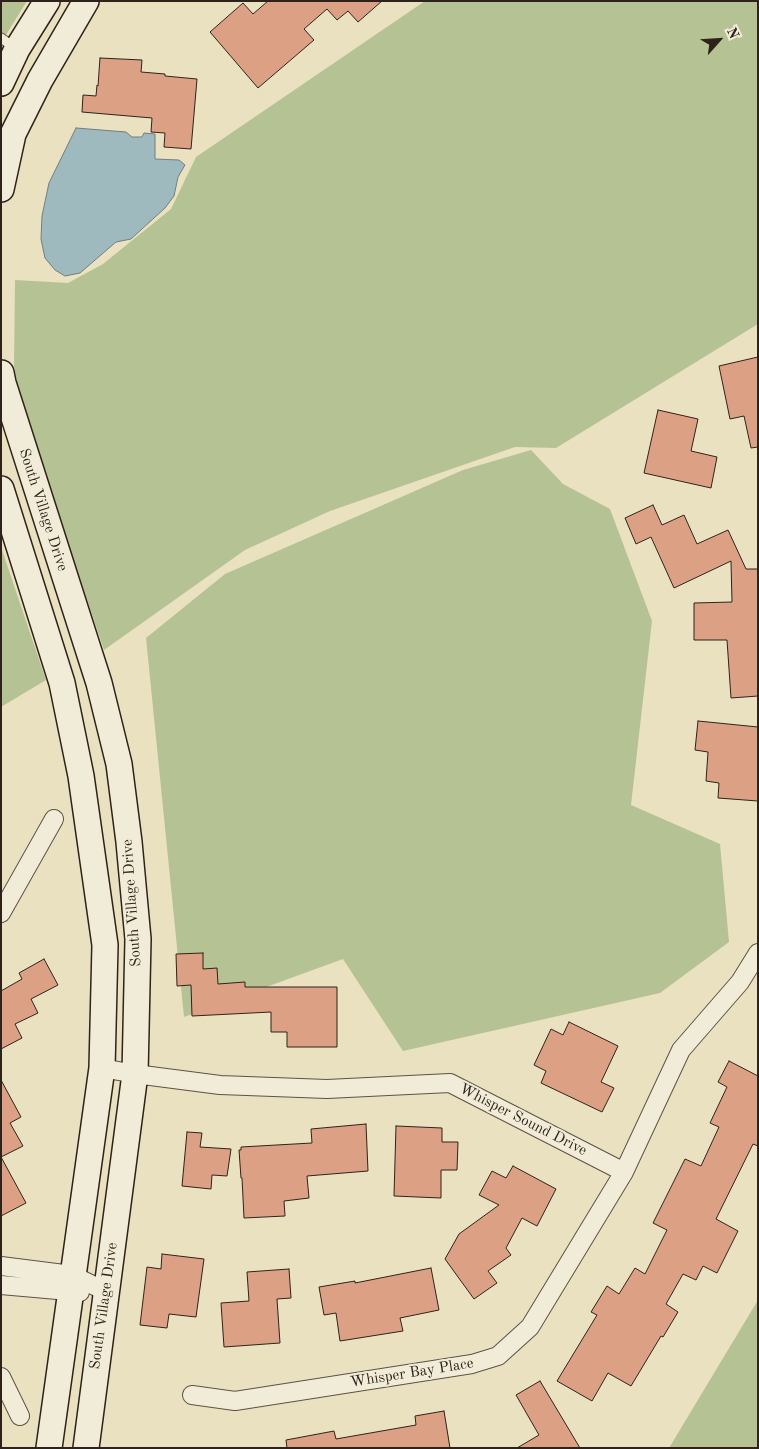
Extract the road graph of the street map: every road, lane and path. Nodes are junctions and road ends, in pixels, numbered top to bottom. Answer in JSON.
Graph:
{"nodes":[{"id":1,"x":47,"y":1,"type":"edge"},
{"id":2,"x":86,"y":1,"type":"edge"},
{"id":3,"x":9,"y":44,"type":"edge"},
{"id":4,"x":1,"y":83,"type":"edge"},
{"id":5,"x":1,"y":188,"type":"edge"},
{"id":6,"x":1,"y":373,"type":"edge"},
{"id":7,"x":1,"y":490,"type":"edge"},
{"id":8,"x":54,"y":819,"type":"dead end"},
{"id":9,"x":1,"y":913,"type":"edge"},
{"id":10,"x":758,"y":953,"type":"edge"},
{"id":11,"x":102,"y":1068,"type":"junction"},
{"id":12,"x":135,"y":1074,"type":"junction"},
{"id":13,"x":624,"y":1172,"type":"junction"},
{"id":14,"x":1,"y":1266,"type":"edge"},
{"id":15,"x":71,"y":1283,"type":"junction"},
{"id":16,"x":1,"y":1285,"type":"edge"},
{"id":17,"x":107,"y":1292,"type":"junction"},
{"id":18,"x":1,"y":1377,"type":"edge"},
{"id":19,"x":192,"y":1395,"type":"dead end"},
{"id":20,"x":20,"y":1416,"type":"dead end"},
{"id":21,"x":49,"y":1448,"type":"edge"},
{"id":22,"x":86,"y":1448,"type":"edge"}],
"edges":[{"from":1,"to":3,"type":"street"},
{"from":2,"to":5,"type":"street"},
{"from":3,"to":4,"type":"street"},
{"from":6,"to":12,"type":"street","name":"South Village Drive"},
{"from":7,"to":11,"type":"street","name":"South Village Drive"},
{"from":8,"to":9,"type":"street"},
{"from":10,"to":13,"type":"street"},
{"from":11,"to":12,"type":"street","name":"Whisper Sound Drive"},
{"from":11,"to":15,"type":"street","name":"South Village Drive"},
{"from":12,"to":13,"type":"street","name":"Whisper Sound Drive"},
{"from":12,"to":17,"type":"street","name":"South Village Drive"},
{"from":13,"to":19,"type":"street","name":"Whisper Bay Place"},
{"from":14,"to":15,"type":"street"},
{"from":15,"to":16,"type":"street"},
{"from":15,"to":17,"type":"street"},
{"from":15,"to":21,"type":"street","name":"South Village Drive"},
{"from":17,"to":22,"type":"street","name":"South Village Drive"},
{"from":18,"to":20,"type":"street"}]}
